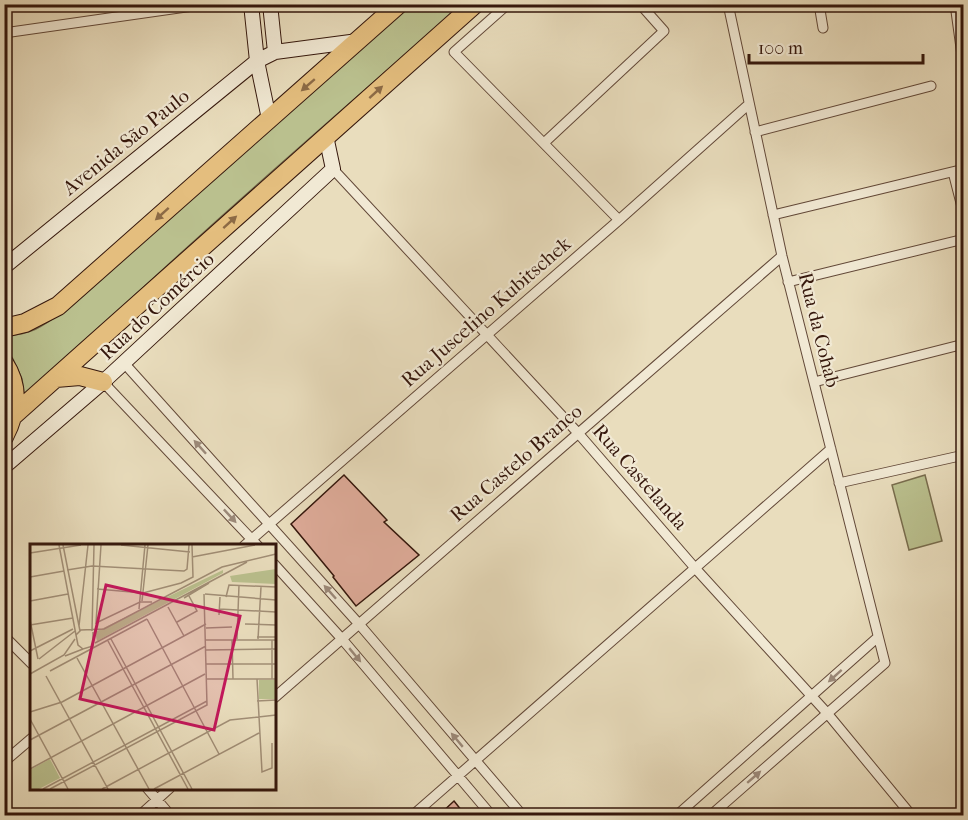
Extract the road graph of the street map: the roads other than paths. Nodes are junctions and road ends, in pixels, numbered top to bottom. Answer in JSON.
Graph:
{"nodes":[{"id":1,"x":207,"y":4,"type":"edge"},
{"id":2,"x":251,"y":4,"type":"edge"},
{"id":3,"x":270,"y":4,"type":"edge"},
{"id":4,"x":399,"y":4,"type":"edge"},
{"id":5,"x":475,"y":4,"type":"edge"},
{"id":6,"x":508,"y":4,"type":"edge"},
{"id":7,"x":640,"y":4,"type":"edge"},
{"id":8,"x":728,"y":4,"type":"edge"},
{"id":9,"x":819,"y":4,"type":"edge"},
{"id":10,"x":955,"y":4,"type":"edge"},
{"id":11,"x":823,"y":28,"type":"dead end"},
{"id":12,"x":4,"y":33,"type":"edge"},
{"id":13,"x":358,"y":41,"type":"junction"},
{"id":14,"x":275,"y":52,"type":"junction"},
{"id":15,"x":257,"y":61,"type":"junction"},
{"id":16,"x":963,"y":70,"type":"edge"},
{"id":17,"x":931,"y":86,"type":"dead end"},
{"id":18,"x":748,"y":104,"type":"junction"},
{"id":19,"x":269,"y":119,"type":"junction"},
{"id":20,"x":754,"y":132,"type":"junction"},
{"id":21,"x":326,"y":136,"type":"junction"},
{"id":22,"x":544,"y":143,"type":"junction"},
{"id":23,"x":333,"y":169,"type":"junction"},
{"id":24,"x":963,"y":169,"type":"edge"},
{"id":25,"x":953,"y":172,"type":"junction"},
{"id":26,"x":773,"y":215,"type":"junction"},
{"id":27,"x":963,"y":215,"type":"edge"},
{"id":28,"x":619,"y":220,"type":"junction"},
{"id":29,"x":963,"y":239,"type":"edge"},
{"id":30,"x":782,"y":256,"type":"junction"},
{"id":31,"x":4,"y":267,"type":"edge"},
{"id":32,"x":788,"y":282,"type":"junction"},
{"id":33,"x":4,"y":328,"type":"edge"},
{"id":34,"x":487,"y":336,"type":"junction"},
{"id":35,"x":963,"y":344,"type":"edge"},
{"id":36,"x":4,"y":363,"type":"edge"},
{"id":37,"x":124,"y":363,"type":"junction"},
{"id":38,"x":56,"y":378,"type":"junction"},
{"id":39,"x":103,"y":382,"type":"junction"},
{"id":40,"x":814,"y":382,"type":"junction"},
{"id":41,"x":14,"y":415,"type":"junction"},
{"id":42,"x":578,"y":434,"type":"junction"},
{"id":43,"x":4,"y":437,"type":"edge"},
{"id":44,"x":831,"y":449,"type":"junction"},
{"id":45,"x":963,"y":455,"type":"edge"},
{"id":46,"x":4,"y":467,"type":"edge"},
{"id":47,"x":839,"y":483,"type":"junction"},
{"id":48,"x":270,"y":524,"type":"junction"},
{"id":49,"x":251,"y":543,"type":"edge"},
{"id":50,"x":276,"y":566,"type":"edge"},
{"id":51,"x":695,"y":568,"type":"junction"},
{"id":52,"x":359,"y":624,"type":"junction"},
{"id":53,"x":4,"y":636,"type":"edge"},
{"id":54,"x":878,"y":637,"type":"junction"},
{"id":55,"x":342,"y":639,"type":"junction"},
{"id":56,"x":30,"y":662,"type":"edge"},
{"id":57,"x":276,"y":696,"type":"edge"},
{"id":58,"x":812,"y":696,"type":"junction"},
{"id":59,"x":827,"y":713,"type":"junction"},
{"id":60,"x":30,"y":740,"type":"edge"},
{"id":61,"x":475,"y":761,"type":"junction"},
{"id":62,"x":4,"y":762,"type":"edge"},
{"id":63,"x":458,"y":776,"type":"junction"},
{"id":64,"x":148,"y":790,"type":"edge"},
{"id":65,"x":169,"y":790,"type":"edge"},
{"id":66,"x":157,"y":800,"type":"junction"},
{"id":67,"x":140,"y":816,"type":"edge"},
{"id":68,"x":171,"y":816,"type":"edge"},
{"id":69,"x":412,"y":816,"type":"edge"},
{"id":70,"x":492,"y":816,"type":"edge"},
{"id":71,"x":523,"y":816,"type":"edge"},
{"id":72,"x":676,"y":816,"type":"edge"},
{"id":73,"x":710,"y":816,"type":"edge"},
{"id":74,"x":912,"y":816,"type":"edge"}],
"edges":[{"from":1,"to":12,"type":"street"},
{"from":2,"to":15,"type":"street"},
{"from":3,"to":14,"type":"street"},
{"from":4,"to":13,"type":"highway"},
{"from":21,"to":5,"type":"highway","one_way":true},
{"from":6,"to":22,"type":"street"},
{"from":7,"to":22,"type":"street"},
{"from":8,"to":18,"type":"street","name":"Rua da Cohab"},
{"from":9,"to":11,"type":"street"},
{"from":10,"to":16,"type":"street"},
{"from":13,"to":14,"type":"street","name":"Avenida São Paulo"},
{"from":13,"to":19,"type":"highway","one_way":true},
{"from":14,"to":15,"type":"street","name":"Avenida São Paulo"},
{"from":15,"to":19,"type":"street"},
{"from":15,"to":31,"type":"street","name":"Avenida São Paulo"},
{"from":17,"to":20,"type":"street"},
{"from":18,"to":20,"type":"street","name":"Rua da Cohab"},
{"from":18,"to":28,"type":"street","name":"Rua Juscelino Kubitschek"},
{"from":19,"to":33,"type":"highway","one_way":true},
{"from":20,"to":26,"type":"street","name":"Rua da Cohab"},
{"from":21,"to":23,"type":"street"},
{"from":38,"to":21,"type":"highway","one_way":true},
{"from":22,"to":28,"type":"street"},
{"from":23,"to":34,"type":"street","name":"Rua Castelanda"},
{"from":23,"to":37,"type":"street","name":"Rua do Comércio"},
{"from":24,"to":25,"type":"street"},
{"from":25,"to":26,"type":"street"},
{"from":25,"to":27,"type":"street"},
{"from":26,"to":30,"type":"street","name":"Rua da Cohab"},
{"from":28,"to":34,"type":"street","name":"Rua Juscelino Kubitschek"},
{"from":29,"to":32,"type":"street"},
{"from":30,"to":32,"type":"street","name":"Rua da Cohab"},
{"from":30,"to":42,"type":"street","name":"Rua Castelo Branco"},
{"from":32,"to":40,"type":"street","name":"Rua da Cohab"},
{"from":34,"to":42,"type":"street","name":"Rua Castelanda"},
{"from":34,"to":48,"type":"street","name":"Rua Juscelino Kubitschek"},
{"from":35,"to":40,"type":"street"},
{"from":36,"to":41,"type":"highway"},
{"from":37,"to":39,"type":"street","name":"Rua do Comércio"},
{"from":48,"to":37,"type":"street","one_way":true},
{"from":38,"to":39,"type":"highway"},
{"from":38,"to":41,"type":"highway"},
{"from":39,"to":46,"type":"street","name":"Rua do Comércio"},
{"from":39,"to":49,"type":"street","one_way":true},
{"from":40,"to":44,"type":"street","name":"Rua da Cohab"},
{"from":41,"to":43,"type":"highway"},
{"from":42,"to":51,"type":"street","name":"Rua Castelanda"},
{"from":42,"to":52,"type":"street","name":"Rua Castelo Branco"},
{"from":44,"to":47,"type":"street","name":"Rua da Cohab"},
{"from":44,"to":51,"type":"street"},
{"from":45,"to":47,"type":"street"},
{"from":47,"to":54,"type":"street","name":"Rua da Cohab"},
{"from":48,"to":49,"type":"street","name":"Rua Juscelino Kubitschek"},
{"from":52,"to":48,"type":"street","one_way":true},
{"from":50,"to":55,"type":"street"},
{"from":51,"to":58,"type":"street","name":"Rua Castelanda"},
{"from":51,"to":61,"type":"street"},
{"from":52,"to":55,"type":"street","name":"Rua Castelo Branco"},
{"from":61,"to":52,"type":"street","one_way":true},
{"from":53,"to":56,"type":"street"},
{"from":54,"to":58,"type":"street","one_way":true},
{"from":54,"to":59,"type":"street","name":"Rua da Cohab"},
{"from":55,"to":57,"type":"street","name":"Rua Castelo Branco"},
{"from":55,"to":63,"type":"street","one_way":true},
{"from":58,"to":59,"type":"street","name":"Rua Castelanda"},
{"from":58,"to":72,"type":"street"},
{"from":73,"to":59,"type":"street","one_way":true},
{"from":59,"to":74,"type":"street","name":"Rua Castelanda"},
{"from":60,"to":62,"type":"street"},
{"from":61,"to":63,"type":"street"},
{"from":61,"to":71,"type":"street"},
{"from":63,"to":69,"type":"street"},
{"from":63,"to":70,"type":"street"},
{"from":64,"to":66,"type":"street"},
{"from":65,"to":66,"type":"street"},
{"from":66,"to":67,"type":"street"},
{"from":66,"to":68,"type":"street"}]}
